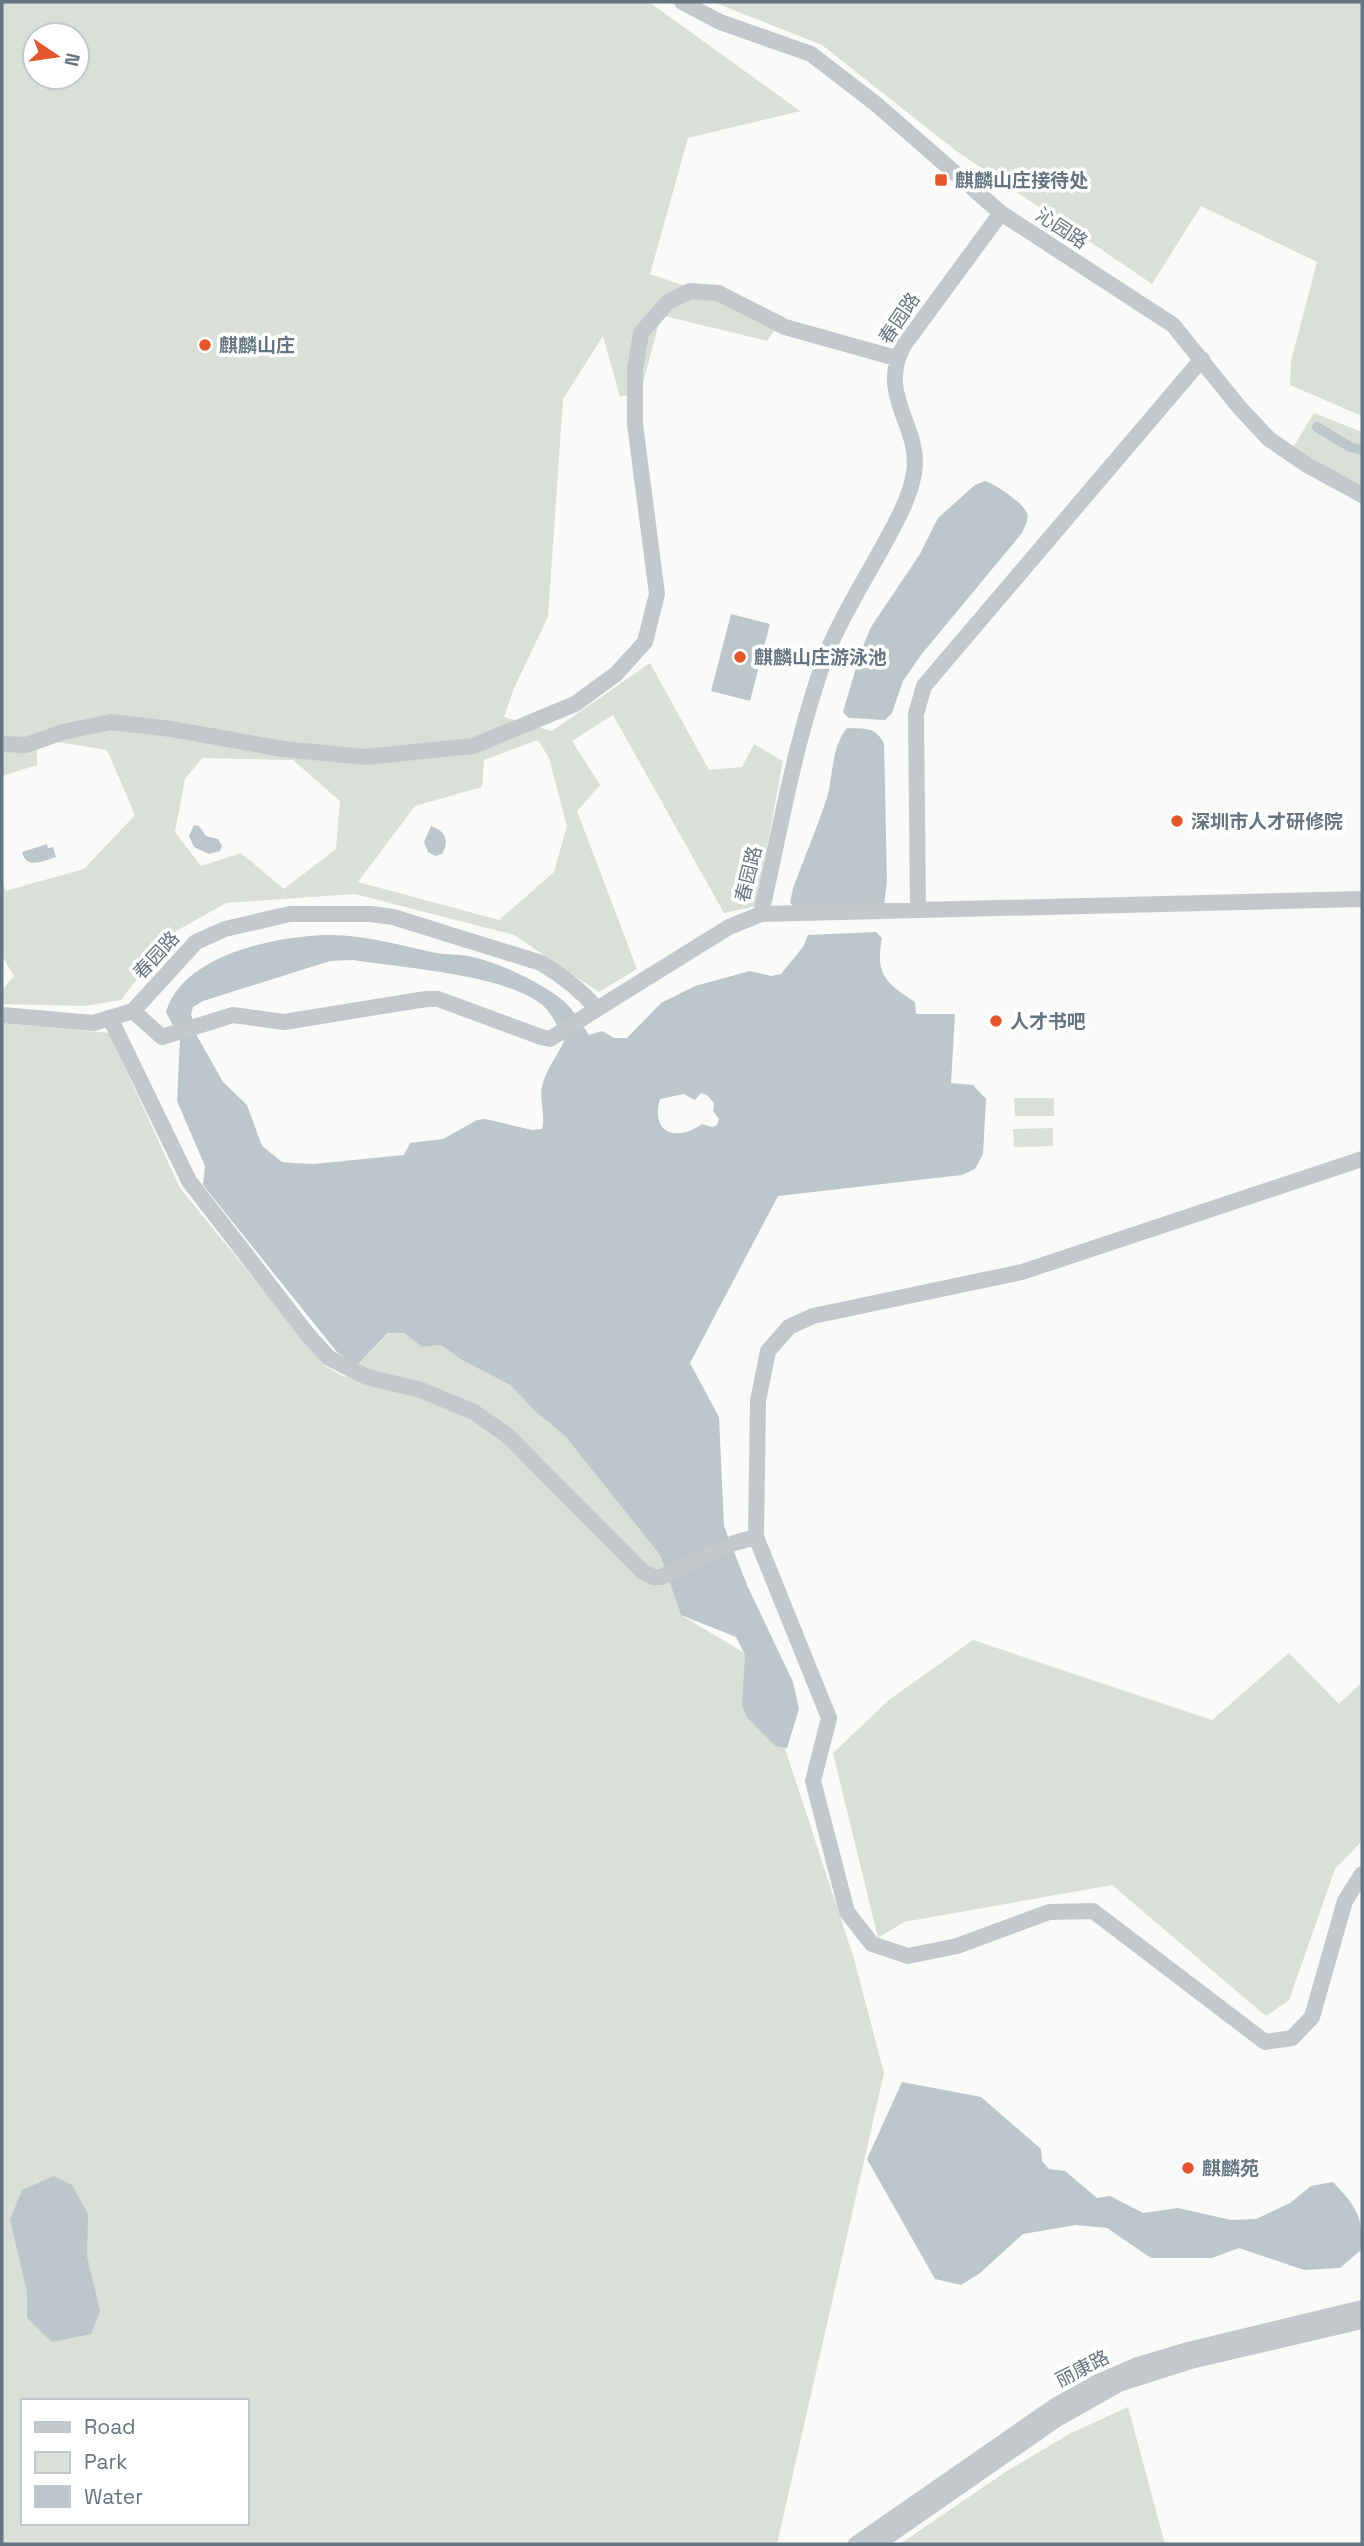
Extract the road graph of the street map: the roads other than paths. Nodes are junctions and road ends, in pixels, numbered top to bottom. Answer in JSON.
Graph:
{"nodes":[{"id":1,"x":682,"y":2,"type":"edge"},
{"id":2,"x":1001,"y":213,"type":"junction"},
{"id":3,"x":897,"y":358,"type":"junction"},
{"id":4,"x":1202,"y":359,"type":"junction"},
{"id":5,"x":1362,"y":495,"type":"edge"},
{"id":6,"x":2,"y":744,"type":"edge"},
{"id":7,"x":1362,"y":899,"type":"edge"},
{"id":8,"x":918,"y":910,"type":"junction"},
{"id":9,"x":761,"y":914,"type":"junction"},
{"id":10,"x":597,"y":1009,"type":"junction"},
{"id":11,"x":133,"y":1011,"type":"junction"},
{"id":12,"x":2,"y":1015,"type":"edge"},
{"id":13,"x":110,"y":1018,"type":"junction"},
{"id":14,"x":1362,"y":1159,"type":"edge"},
{"id":15,"x":756,"y":1537,"type":"junction"},
{"id":16,"x":1362,"y":1874,"type":"edge"},
{"id":17,"x":1362,"y":2308,"type":"edge"},
{"id":18,"x":1362,"y":2321,"type":"edge"},
{"id":19,"x":856,"y":2544,"type":"edge"},
{"id":20,"x":877,"y":2544,"type":"edge"}],
"edges":[{"from":1,"to":2,"type":"street","name":"沁园路"},
{"from":2,"to":3,"type":"street","name":"春园路"},
{"from":2,"to":4,"type":"street","name":"沁园路"},
{"from":3,"to":6,"type":"street"},
{"from":3,"to":9,"type":"street","name":"春园路"},
{"from":4,"to":5,"type":"street","name":"沁园路"},
{"from":4,"to":8,"type":"street"},
{"from":7,"to":8,"type":"street"},
{"from":8,"to":9,"type":"street"},
{"from":9,"to":10,"type":"street","name":"春园路"},
{"from":10,"to":11,"type":"street"},
{"from":10,"to":11,"type":"street","name":"春园路"},
{"from":11,"to":13,"type":"street"},
{"from":12,"to":13,"type":"street"},
{"from":13,"to":15,"type":"street"},
{"from":14,"to":15,"type":"street"},
{"from":15,"to":16,"type":"street"},
{"from":17,"to":19,"type":"street","name":"丽康路"},
{"from":18,"to":20,"type":"street","name":"丽康路"}]}
